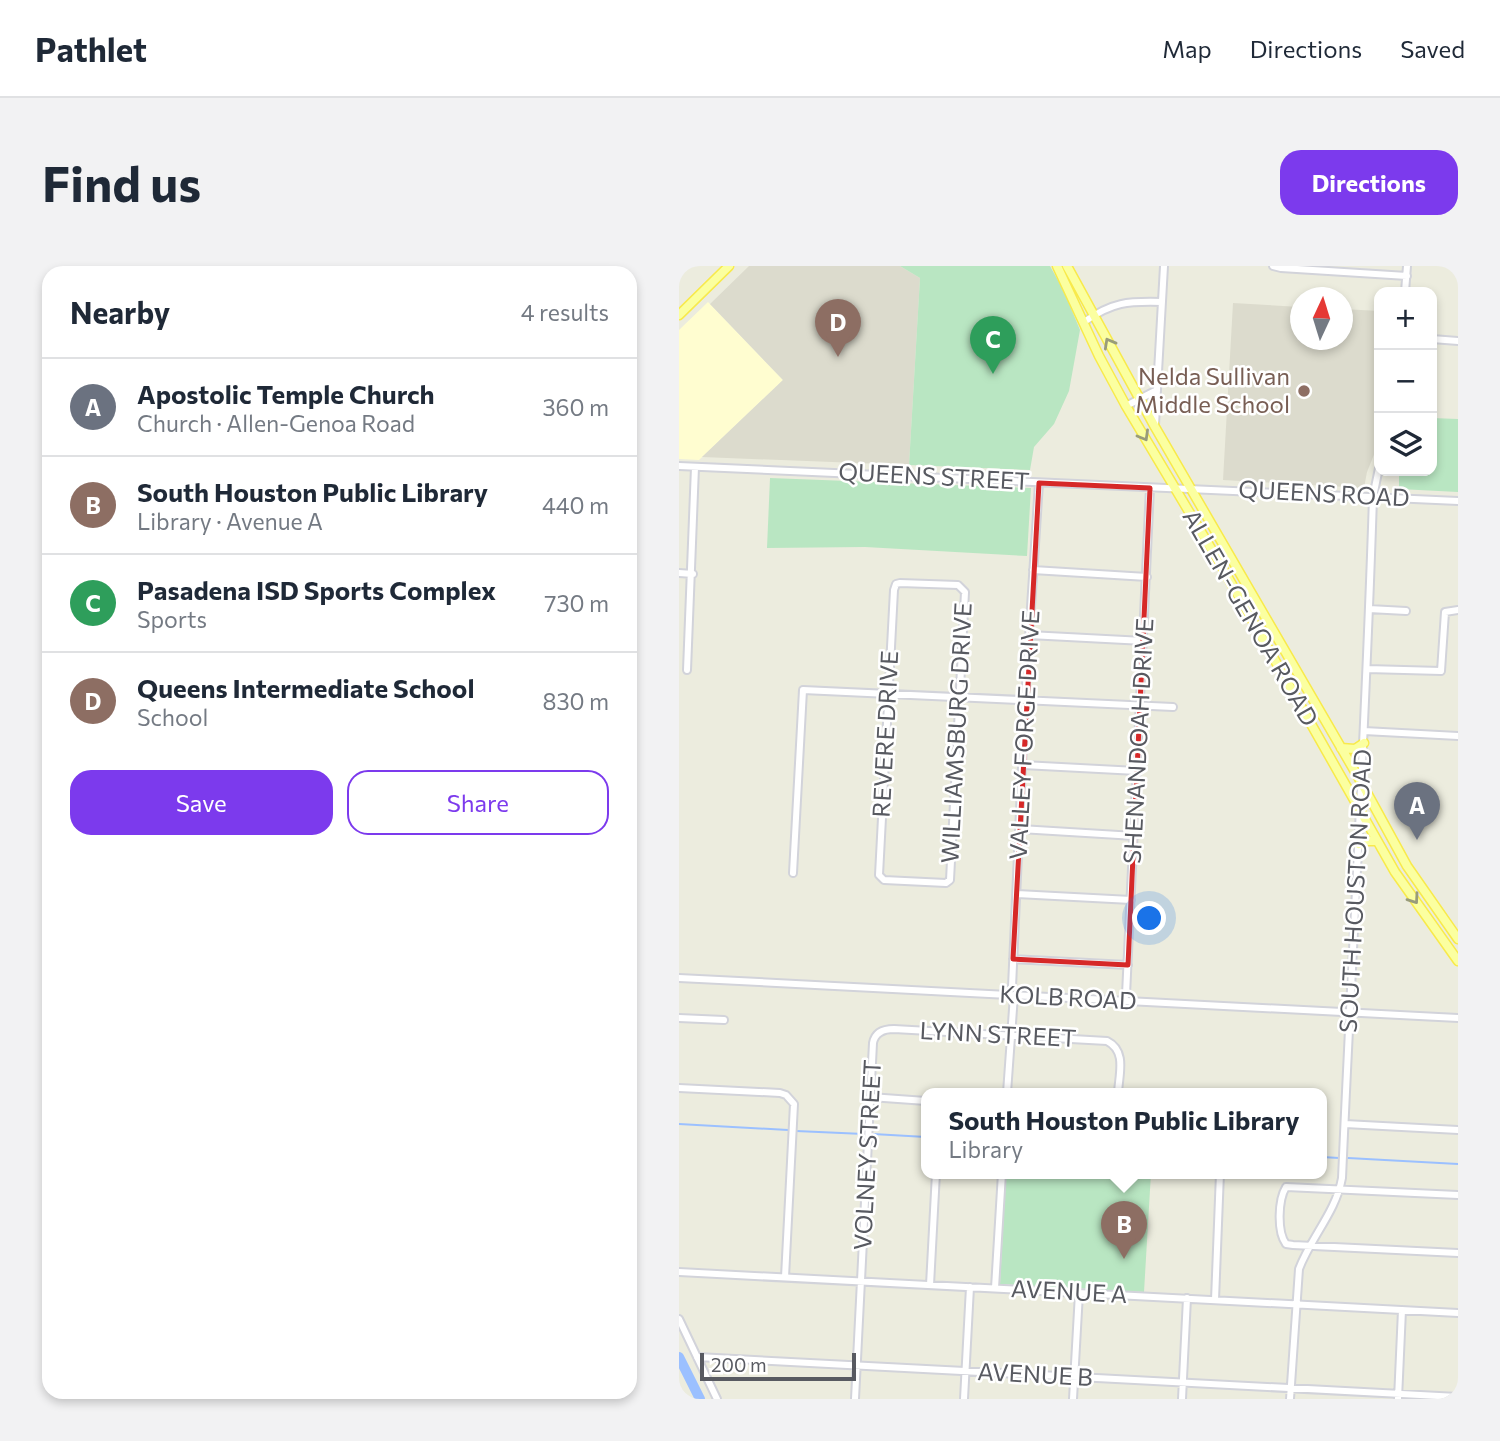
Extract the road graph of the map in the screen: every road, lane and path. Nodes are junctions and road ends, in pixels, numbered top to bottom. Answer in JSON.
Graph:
{"nodes":[{"id":1,"x":729,"y":266,"type":"edge"},
{"id":2,"x":1057,"y":266,"type":"edge"},
{"id":3,"x":1067,"y":266,"type":"edge"},
{"id":4,"x":1164,"y":266,"type":"edge"},
{"id":5,"x":1273,"y":266,"type":"edge"},
{"id":6,"x":1407,"y":266,"type":"edge"},
{"id":7,"x":1334,"y":269,"type":"edge"},
{"id":8,"x":1406,"y":276,"type":"junction"},
{"id":9,"x":1405,"y":287,"type":"edge"},
{"id":10,"x":1162,"y":302,"type":"junction"},
{"id":11,"x":679,"y":315,"type":"edge"},
{"id":12,"x":1094,"y":315,"type":"junction"},
{"id":13,"x":1084,"y":322,"type":"junction"},
{"id":14,"x":1437,"y":339,"type":"edge"},
{"id":15,"x":1458,"y":341,"type":"edge"},
{"id":16,"x":1157,"y":390,"type":"junction"},
{"id":17,"x":1140,"y":399,"type":"junction"},
{"id":18,"x":1126,"y":406,"type":"junction"},
{"id":19,"x":1155,"y":426,"type":"junction"},
{"id":20,"x":679,"y":466,"type":"edge"},
{"id":21,"x":695,"y":467,"type":"junction"},
{"id":22,"x":1377,"y":476,"type":"edge"},
{"id":23,"x":1039,"y":483,"type":"junction"},
{"id":24,"x":1150,"y":488,"type":"junction"},
{"id":25,"x":1190,"y":488,"type":"junction"},
{"id":26,"x":1175,"y":489,"type":"junction"},
{"id":27,"x":1373,"y":497,"type":"junction"},
{"id":28,"x":1458,"y":501,"type":"edge"},
{"id":29,"x":1033,"y":570,"type":"junction"},
{"id":30,"x":679,"y":573,"type":"edge"},
{"id":31,"x":693,"y":574,"type":"junction"},
{"id":32,"x":1147,"y":577,"type":"junction"},
{"id":33,"x":930,"y":584,"type":"joint"},
{"id":34,"x":1249,"y":587,"type":"junction"},
{"id":35,"x":1237,"y":594,"type":"junction"},
{"id":36,"x":1369,"y":609,"type":"junction"},
{"id":37,"x":1458,"y":610,"type":"edge"},
{"id":38,"x":1406,"y":611,"type":"dead end"},
{"id":39,"x":1030,"y":635,"type":"junction"},
{"id":40,"x":1144,"y":641,"type":"junction"},
{"id":41,"x":1367,"y":669,"type":"junction"},
{"id":42,"x":688,"y":670,"type":"dead end"},
{"id":43,"x":888,"y":693,"type":"junction"},
{"id":44,"x":960,"y":697,"type":"junction"},
{"id":45,"x":1025,"y":700,"type":"junction"},
{"id":46,"x":1140,"y":705,"type":"junction"},
{"id":47,"x":1173,"y":707,"type":"dead end"},
{"id":48,"x":1318,"y":708,"type":"junction"},
{"id":49,"x":1305,"y":715,"type":"junction"},
{"id":50,"x":1364,"y":731,"type":"junction"},
{"id":51,"x":1458,"y":736,"type":"edge"},
{"id":52,"x":1364,"y":743,"type":"junction"},
{"id":53,"x":1341,"y":748,"type":"junction"},
{"id":54,"x":1333,"y":763,"type":"junction"},
{"id":55,"x":1023,"y":765,"type":"junction"},
{"id":56,"x":1137,"y":771,"type":"junction"},
{"id":57,"x":1361,"y":782,"type":"junction"},
{"id":58,"x":1361,"y":813,"type":"junction"},
{"id":59,"x":1387,"y":828,"type":"junction"},
{"id":60,"x":1020,"y":829,"type":"junction"},
{"id":61,"x":1135,"y":836,"type":"junction"},
{"id":62,"x":1377,"y":841,"type":"junction"},
{"id":63,"x":1359,"y":844,"type":"junction"},
{"id":64,"x":1407,"y":866,"type":"junction"},
{"id":65,"x":1395,"y":872,"type":"junction"},
{"id":66,"x":793,"y":873,"type":"dead end"},
{"id":67,"x":918,"y":882,"type":"joint"},
{"id":68,"x":1017,"y":894,"type":"junction"},
{"id":69,"x":1131,"y":900,"type":"junction"},
{"id":70,"x":1457,"y":937,"type":"edge"},
{"id":71,"x":1445,"y":944,"type":"junction"},
{"id":72,"x":1013,"y":959,"type":"junction"},
{"id":73,"x":1458,"y":961,"type":"edge"},
{"id":74,"x":1128,"y":965,"type":"junction"},
{"id":75,"x":679,"y":978,"type":"edge"},
{"id":76,"x":1013,"y":991,"type":"junction"},
{"id":77,"x":1126,"y":995,"type":"dead end"},
{"id":78,"x":1349,"y":1012,"type":"junction"},
{"id":79,"x":679,"y":1018,"type":"edge"},
{"id":80,"x":1458,"y":1018,"type":"edge"},
{"id":81,"x":724,"y":1020,"type":"dead end"},
{"id":82,"x":880,"y":1032,"type":"joint"},
{"id":83,"x":1011,"y":1036,"type":"junction"},
{"id":84,"x":679,"y":1088,"type":"edge"},
{"id":85,"x":1007,"y":1088,"type":"edge"},
{"id":86,"x":1118,"y":1088,"type":"edge"},
{"id":87,"x":870,"y":1097,"type":"junction"},
{"id":88,"x":921,"y":1101,"type":"edge"},
{"id":89,"x":1345,"y":1124,"type":"junction"},
{"id":90,"x":1458,"y":1130,"type":"edge"},
{"id":91,"x":936,"y":1179,"type":"edge"},
{"id":92,"x":1002,"y":1179,"type":"edge"},
{"id":93,"x":1220,"y":1179,"type":"edge"},
{"id":94,"x":1340,"y":1188,"type":"junction"},
{"id":95,"x":1458,"y":1195,"type":"edge"},
{"id":96,"x":1310,"y":1246,"type":"junction"},
{"id":97,"x":1458,"y":1253,"type":"edge"},
{"id":98,"x":679,"y":1272,"type":"edge"},
{"id":99,"x":785,"y":1277,"type":"junction"},
{"id":100,"x":862,"y":1282,"type":"junction"},
{"id":101,"x":930,"y":1285,"type":"junction"},
{"id":102,"x":970,"y":1287,"type":"junction"},
{"id":103,"x":995,"y":1288,"type":"junction"},
{"id":104,"x":1079,"y":1293,"type":"junction"},
{"id":105,"x":1187,"y":1298,"type":"junction"},
{"id":106,"x":1215,"y":1300,"type":"junction"},
{"id":107,"x":1296,"y":1304,"type":"junction"},
{"id":108,"x":1402,"y":1310,"type":"junction"},
{"id":109,"x":1458,"y":1313,"type":"edge"},
{"id":110,"x":679,"y":1319,"type":"edge"},
{"id":111,"x":697,"y":1357,"type":"junction"},
{"id":112,"x":857,"y":1365,"type":"junction"},
{"id":113,"x":965,"y":1371,"type":"junction"},
{"id":114,"x":1075,"y":1377,"type":"junction"},
{"id":115,"x":1183,"y":1382,"type":"junction"},
{"id":116,"x":1290,"y":1388,"type":"junction"},
{"id":117,"x":1398,"y":1396,"type":"edge"},
{"id":118,"x":1458,"y":1397,"type":"edge"},
{"id":119,"x":717,"y":1399,"type":"edge"},
{"id":120,"x":855,"y":1399,"type":"edge"},
{"id":121,"x":964,"y":1399,"type":"edge"},
{"id":122,"x":1073,"y":1399,"type":"edge"},
{"id":123,"x":1182,"y":1399,"type":"edge"},
{"id":124,"x":1290,"y":1399,"type":"edge"}],
"edges":[{"from":1,"to":11,"type":"main road"},
{"from":2,"to":13,"type":"main road","name":"ALLEN-GENOA ROAD"},
{"from":3,"to":12,"type":"main road","name":"ALLEN-GENOA ROAD"},
{"from":4,"to":10,"type":"street"},
{"from":5,"to":7,"type":"street"},
{"from":6,"to":8,"type":"street"},
{"from":7,"to":8,"type":"street"},
{"from":8,"to":9,"type":"street"},
{"from":10,"to":12,"type":"street"},
{"from":10,"to":16,"type":"street"},
{"from":12,"to":13,"type":"street"},
{"from":17,"to":12,"type":"main road","name":"ALLEN-GENOA ROAD","one_way":true},
{"from":13,"to":18,"type":"main road","name":"ALLEN-GENOA ROAD"},
{"from":14,"to":15,"type":"street"},
{"from":16,"to":17,"type":"street"},
{"from":16,"to":19,"type":"street"},
{"from":17,"to":18,"type":"street"},
{"from":17,"to":19,"type":"main road","name":"ALLEN-GENOA ROAD"},
{"from":18,"to":26,"type":"main road","name":"ALLEN-GENOA ROAD","one_way":true},
{"from":19,"to":25,"type":"main road","name":"ALLEN-GENOA ROAD"},
{"from":20,"to":21,"type":"street","name":"QUEENS STREET"},
{"from":21,"to":23,"type":"street","name":"QUEENS STREET"},
{"from":21,"to":31,"type":"street"},
{"from":22,"to":27,"type":"street","name":"SOUTH HOUSTON ROAD"},
{"from":23,"to":24,"type":"street","name":"QUEENS STREET"},
{"from":23,"to":29,"type":"street","name":"VALLEY FORGE DRIVE"},
{"from":24,"to":26,"type":"street","name":"QUEENS STREET"},
{"from":24,"to":32,"type":"street","name":"SHENANDOAH DRIVE"},
{"from":25,"to":26,"type":"street","name":"QUEENS STREET"},
{"from":25,"to":27,"type":"street","name":"QUEENS ROAD"},
{"from":25,"to":34,"type":"main road","name":"ALLEN-GENOA ROAD"},
{"from":26,"to":35,"type":"main road","name":"ALLEN-GENOA ROAD"},
{"from":27,"to":28,"type":"street","name":"QUEENS ROAD"},
{"from":27,"to":36,"type":"street","name":"SOUTH HOUSTON ROAD"},
{"from":29,"to":32,"type":"street"},
{"from":29,"to":39,"type":"street","name":"VALLEY FORGE DRIVE"},
{"from":30,"to":31,"type":"street"},
{"from":31,"to":42,"type":"street"},
{"from":32,"to":40,"type":"street","name":"SHENANDOAH DRIVE"},
{"from":33,"to":43,"type":"street","name":"REVERE DRIVE"},
{"from":33,"to":44,"type":"street","name":"WILLIAMSBURG DRIVE"},
{"from":34,"to":35,"type":"main road"},
{"from":34,"to":48,"type":"main road","name":"ALLEN-GENOA ROAD"},
{"from":35,"to":49,"type":"main road","name":"ALLEN-GENOA ROAD"},
{"from":36,"to":38,"type":"street"},
{"from":36,"to":41,"type":"street","name":"SOUTH HOUSTON ROAD"},
{"from":37,"to":41,"type":"street"},
{"from":39,"to":40,"type":"street"},
{"from":39,"to":45,"type":"street","name":"VALLEY FORGE DRIVE"},
{"from":40,"to":46,"type":"street","name":"SHENANDOAH DRIVE"},
{"from":41,"to":50,"type":"street","name":"SOUTH HOUSTON ROAD"},
{"from":43,"to":44,"type":"street"},
{"from":43,"to":66,"type":"street"},
{"from":43,"to":67,"type":"street","name":"REVERE DRIVE"},
{"from":44,"to":45,"type":"street"},
{"from":44,"to":67,"type":"street","name":"WILLIAMSBURG DRIVE"},
{"from":45,"to":46,"type":"street"},
{"from":45,"to":55,"type":"street","name":"VALLEY FORGE DRIVE"},
{"from":46,"to":47,"type":"street"},
{"from":46,"to":56,"type":"street","name":"SHENANDOAH DRIVE"},
{"from":48,"to":49,"type":"main road"},
{"from":48,"to":53,"type":"main road","name":"ALLEN-GENOA ROAD"},
{"from":49,"to":54,"type":"main road","name":"ALLEN-GENOA ROAD"},
{"from":50,"to":51,"type":"street"},
{"from":50,"to":52,"type":"street","name":"SOUTH HOUSTON ROAD"},
{"from":52,"to":53,"type":"main road"},
{"from":52,"to":57,"type":"street","name":"SOUTH HOUSTON ROAD"},
{"from":53,"to":57,"type":"main road","name":"ALLEN-GENOA ROAD"},
{"from":54,"to":57,"type":"main road"},
{"from":54,"to":58,"type":"main road","name":"ALLEN-GENOA ROAD"},
{"from":55,"to":56,"type":"street"},
{"from":55,"to":60,"type":"street","name":"VALLEY FORGE DRIVE"},
{"from":56,"to":61,"type":"street","name":"SHENANDOAH DRIVE"},
{"from":57,"to":58,"type":"street","name":"SOUTH HOUSTON ROAD"},
{"from":57,"to":59,"type":"main road","name":"ALLEN-GENOA ROAD"},
{"from":58,"to":59,"type":"main road"},
{"from":58,"to":62,"type":"main road","name":"ALLEN-GENOA ROAD"},
{"from":58,"to":63,"type":"street","name":"SOUTH HOUSTON ROAD"},
{"from":59,"to":64,"type":"main road","name":"ALLEN-GENOA ROAD"},
{"from":60,"to":61,"type":"street"},
{"from":60,"to":68,"type":"street","name":"VALLEY FORGE DRIVE"},
{"from":61,"to":69,"type":"street","name":"SHENANDOAH DRIVE"},
{"from":62,"to":63,"type":"main road"},
{"from":62,"to":65,"type":"main road","name":"ALLEN-GENOA ROAD"},
{"from":63,"to":78,"type":"street","name":"SOUTH HOUSTON ROAD"},
{"from":64,"to":65,"type":"main road"},
{"from":64,"to":70,"type":"main road","name":"ALLEN-GENOA ROAD"},
{"from":65,"to":71,"type":"main road","name":"ALLEN-GENOA ROAD","one_way":true},
{"from":68,"to":69,"type":"street"},
{"from":68,"to":72,"type":"street","name":"VALLEY FORGE DRIVE"},
{"from":69,"to":74,"type":"street","name":"SHENANDOAH DRIVE"},
{"from":70,"to":71,"type":"main road"},
{"from":71,"to":73,"type":"main road","name":"ALLEN-GENOA ROAD"},
{"from":72,"to":74,"type":"street"},
{"from":72,"to":76,"type":"street","name":"VALLEY FORGE DRIVE"},
{"from":74,"to":77,"type":"street","name":"SHENANDOAH DRIVE"},
{"from":75,"to":76,"type":"street","name":"KOLB ROAD"},
{"from":76,"to":78,"type":"street","name":"KOLB ROAD"},
{"from":76,"to":83,"type":"street","name":"VALLEY FORGE DRIVE"},
{"from":78,"to":80,"type":"street","name":"KOLB ROAD"},
{"from":78,"to":89,"type":"street","name":"SOUTH HOUSTON ROAD"},
{"from":79,"to":81,"type":"street"},
{"from":82,"to":83,"type":"street","name":"LYNN STREET"},
{"from":82,"to":87,"type":"street","name":"VOLNEY STREET"},
{"from":83,"to":85,"type":"street","name":"VALLEY FORGE DRIVE"},
{"from":83,"to":86,"type":"street","name":"LYNN STREET"},
{"from":84,"to":99,"type":"street"},
{"from":87,"to":88,"type":"street"},
{"from":87,"to":100,"type":"street","name":"VOLNEY STREET"},
{"from":89,"to":90,"type":"street"},
{"from":89,"to":94,"type":"street","name":"SOUTH HOUSTON ROAD"},
{"from":91,"to":101,"type":"street"},
{"from":92,"to":103,"type":"street"},
{"from":93,"to":106,"type":"street"},
{"from":94,"to":95,"type":"street"},
{"from":94,"to":96,"type":"street","name":"SOUTH HOUSTON ROAD"},
{"from":94,"to":96,"type":"street"},
{"from":96,"to":97,"type":"street"},
{"from":96,"to":107,"type":"street","name":"SOUTH HOUSTON ROAD"},
{"from":98,"to":99,"type":"street","name":"AVENUE A"},
{"from":99,"to":100,"type":"street","name":"AVENUE A"},
{"from":100,"to":101,"type":"street","name":"AVENUE A"},
{"from":100,"to":112,"type":"street","name":"VOLNEY STREET"},
{"from":101,"to":102,"type":"street","name":"AVENUE A"},
{"from":102,"to":103,"type":"street","name":"AVENUE A"},
{"from":102,"to":113,"type":"street"},
{"from":103,"to":104,"type":"street","name":"AVENUE A"},
{"from":104,"to":105,"type":"street","name":"AVENUE A"},
{"from":104,"to":114,"type":"street"},
{"from":105,"to":106,"type":"street","name":"AVENUE A"},
{"from":105,"to":115,"type":"street"},
{"from":106,"to":107,"type":"street","name":"AVENUE A"},
{"from":107,"to":108,"type":"street","name":"AVENUE A"},
{"from":107,"to":116,"type":"street","name":"SOUTH HOUSTON ROAD"},
{"from":108,"to":109,"type":"street","name":"AVENUE A"},
{"from":108,"to":117,"type":"street"},
{"from":110,"to":111,"type":"street"},
{"from":111,"to":112,"type":"street","name":"AVENUE B"},
{"from":111,"to":119,"type":"street"},
{"from":112,"to":113,"type":"street","name":"AVENUE B"},
{"from":112,"to":120,"type":"street","name":"VOLNEY STREET"},
{"from":113,"to":114,"type":"street","name":"AVENUE B"},
{"from":113,"to":121,"type":"street"},
{"from":114,"to":115,"type":"street","name":"AVENUE B"},
{"from":114,"to":122,"type":"street"},
{"from":115,"to":116,"type":"street","name":"AVENUE B"},
{"from":115,"to":123,"type":"street"},
{"from":116,"to":117,"type":"street","name":"AVENUE B"},
{"from":116,"to":124,"type":"street","name":"SOUTH HOUSTON ROAD"},
{"from":117,"to":118,"type":"street","name":"AVENUE B"}]}
